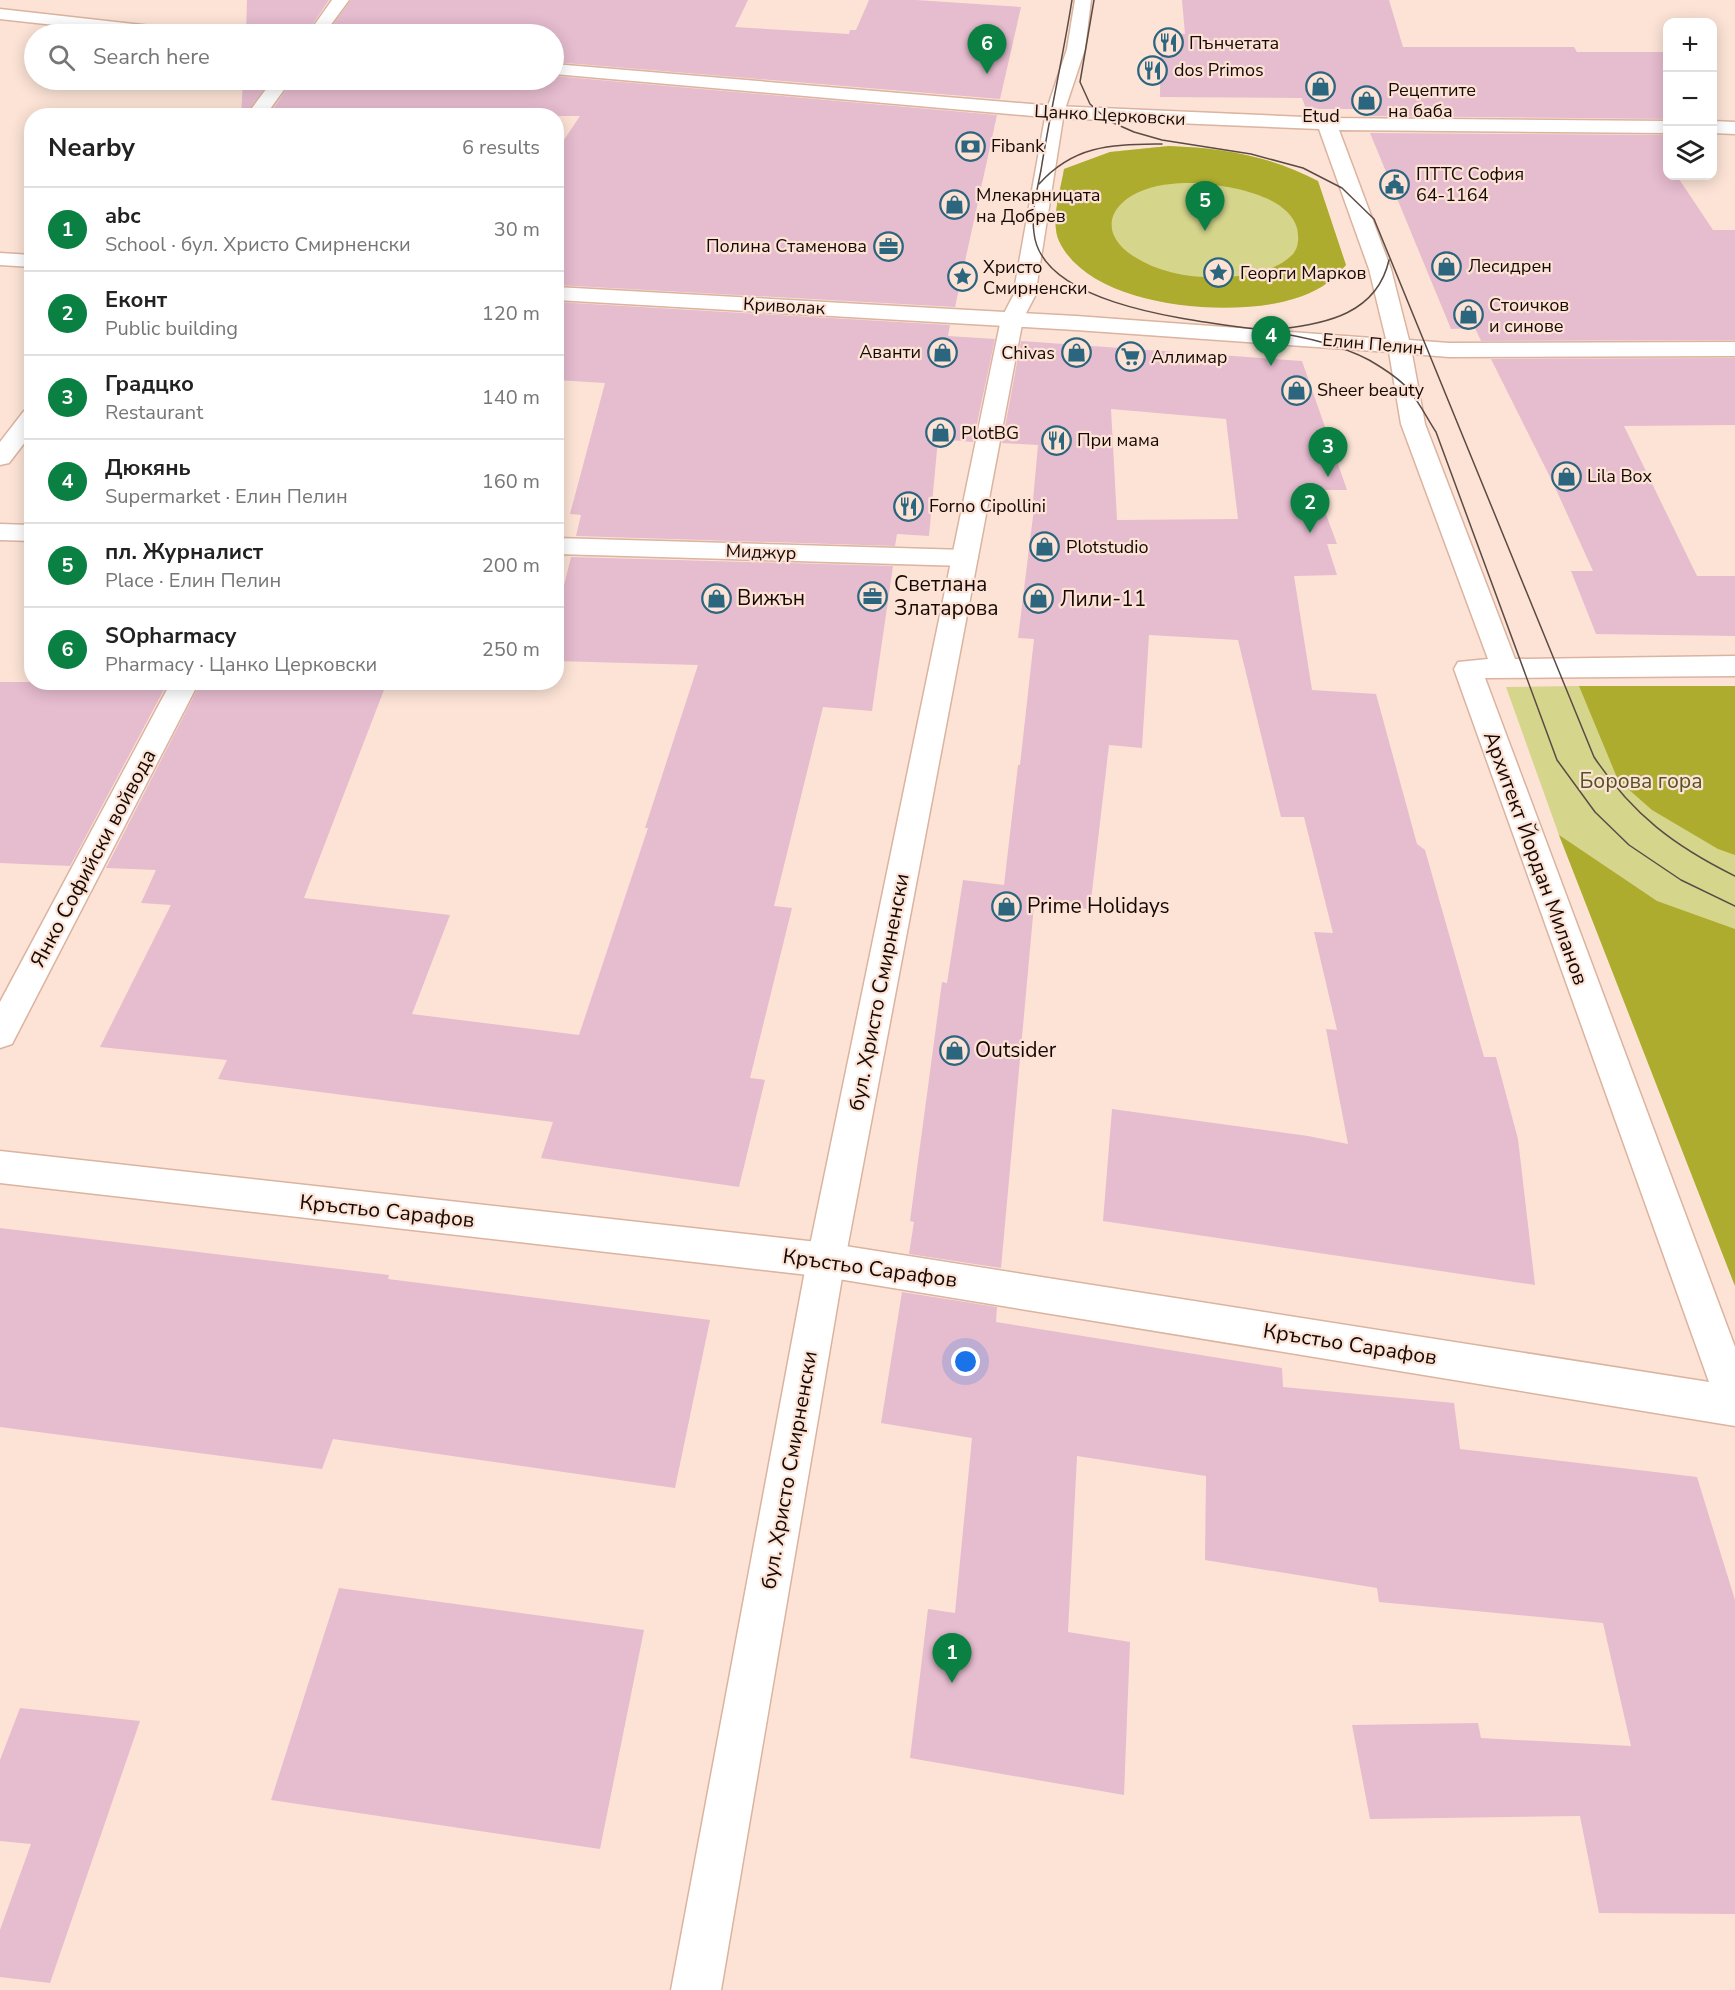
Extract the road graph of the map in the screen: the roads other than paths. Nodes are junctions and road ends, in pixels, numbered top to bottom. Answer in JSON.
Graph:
{"nodes":[{"id":1,"x":341,"y":0,"type":"edge"},
{"id":2,"x":1083,"y":0,"type":"edge"},
{"id":3,"x":0,"y":14,"type":"edge"},
{"id":4,"x":89,"y":24,"type":"edge"},
{"id":5,"x":323,"y":24,"type":"edge"},
{"id":6,"x":564,"y":70,"type":"edge"},
{"id":7,"x":274,"y":90,"type":"edge"},
{"id":8,"x":261,"y":108,"type":"edge"},
{"id":9,"x":1055,"y":112,"type":"junction"},
{"id":10,"x":1327,"y":124,"type":"junction"},
{"id":11,"x":1663,"y":127,"type":"edge"},
{"id":12,"x":1717,"y":127,"type":"edge"},
{"id":13,"x":1735,"y":128,"type":"edge"},
{"id":14,"x":0,"y":259,"type":"edge"},
{"id":15,"x":24,"y":260,"type":"edge"},
{"id":16,"x":564,"y":293,"type":"edge"},
{"id":17,"x":1012,"y":319,"type":"junction"},
{"id":18,"x":1399,"y":346,"type":"junction"},
{"id":19,"x":1735,"y":349,"type":"edge"},
{"id":20,"x":24,"y":426,"type":"edge"},
{"id":21,"x":0,"y":458,"type":"edge"},
{"id":22,"x":0,"y":532,"type":"edge"},
{"id":23,"x":24,"y":533,"type":"edge"},
{"id":24,"x":564,"y":546,"type":"edge"},
{"id":25,"x":965,"y":558,"type":"junction"},
{"id":26,"x":1735,"y":666,"type":"edge"},
{"id":27,"x":1505,"y":668,"type":"junction"},
{"id":28,"x":181,"y":690,"type":"edge"},
{"id":29,"x":0,"y":1034,"type":"edge"},
{"id":30,"x":0,"y":1167,"type":"edge"},
{"id":31,"x":826,"y":1260,"type":"junction"},
{"id":32,"x":1735,"y":1400,"type":"edge"},
{"id":33,"x":1735,"y":1406,"type":"edge"},
{"id":34,"x":696,"y":1990,"type":"edge"}],
"edges":[{"from":1,"to":5,"type":"street"},
{"from":2,"to":9,"type":"street","name":"бул. Христо Смирненски"},
{"from":3,"to":4,"type":"street"},
{"from":6,"to":9,"type":"street","name":"Цанко Церковски"},
{"from":7,"to":8,"type":"street"},
{"from":9,"to":10,"type":"street","name":"Цанко Церковски"},
{"from":9,"to":17,"type":"street","name":"бул. Христо Смирненски"},
{"from":10,"to":11,"type":"street","name":"Цанко Церковски"},
{"from":10,"to":18,"type":"street"},
{"from":12,"to":13,"type":"street"},
{"from":14,"to":15,"type":"street"},
{"from":16,"to":17,"type":"street","name":"Криволак"},
{"from":17,"to":18,"type":"street","name":"Елин Пелин"},
{"from":17,"to":25,"type":"street","name":"бул. Христо Смирненски"},
{"from":18,"to":19,"type":"street","name":"Елин Пелин"},
{"from":18,"to":27,"type":"street"},
{"from":20,"to":21,"type":"street"},
{"from":22,"to":23,"type":"street"},
{"from":24,"to":25,"type":"street","name":"Миджур"},
{"from":25,"to":31,"type":"street","name":"бул. Христо Смирненски"},
{"from":26,"to":27,"type":"street"},
{"from":27,"to":32,"type":"street","name":"Архитект Йордан Миланов"},
{"from":28,"to":29,"type":"street","name":"Янко Софийски войвода"},
{"from":30,"to":31,"type":"street","name":"Кръстьо Сарафов"},
{"from":31,"to":33,"type":"street","name":"Кръстьо Сарафов"},
{"from":31,"to":34,"type":"street","name":"бул. Христо Смирненски"}]}
